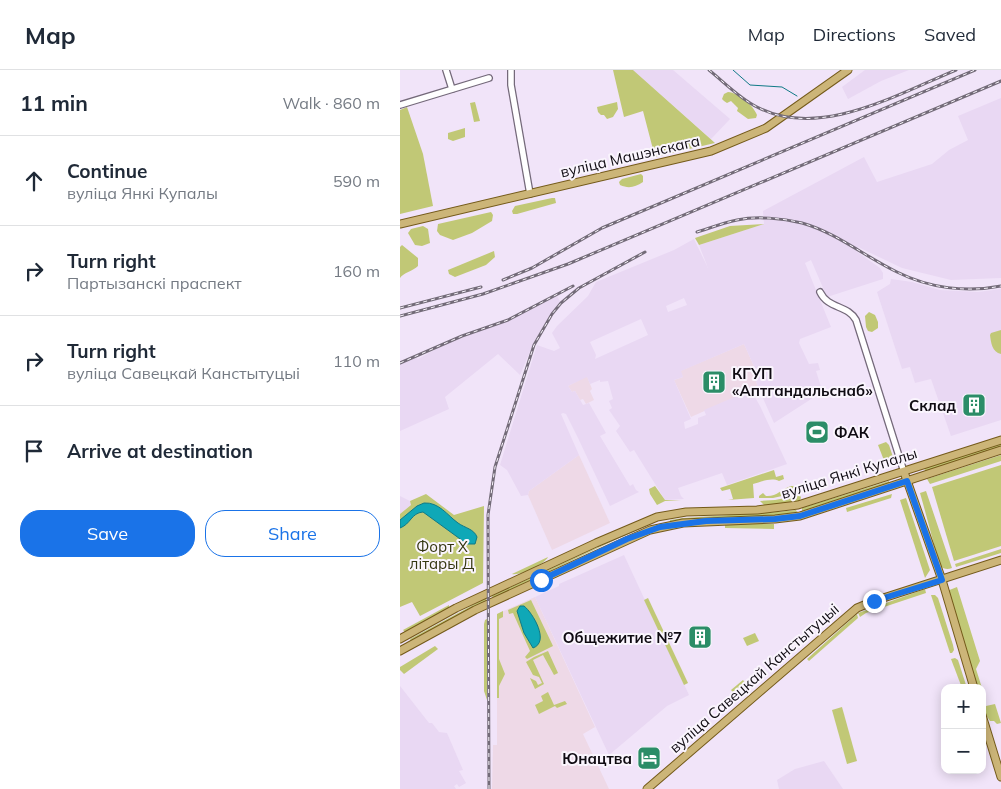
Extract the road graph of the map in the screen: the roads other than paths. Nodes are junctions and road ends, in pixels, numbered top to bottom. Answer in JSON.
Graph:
{"nodes":[{"id":1,"x":446,"y":70,"type":"edge"},
{"id":2,"x":511,"y":70,"type":"edge"},
{"id":3,"x":848,"y":70,"type":"edge"},
{"id":4,"x":490,"y":78,"type":"dead end"},
{"id":5,"x":452,"y":89,"type":"junction"},
{"id":6,"x":400,"y":105,"type":"edge"},
{"id":7,"x":530,"y":194,"type":"junction"},
{"id":8,"x":400,"y":224,"type":"edge"},
{"id":9,"x":820,"y":292,"type":"dead end"},
{"id":10,"x":1001,"y":440,"type":"edge"},
{"id":11,"x":1001,"y":450,"type":"edge"},
{"id":12,"x":904,"y":472,"type":"junction"},
{"id":13,"x":907,"y":481,"type":"junction"},
{"id":14,"x":657,"y":517,"type":"junction"},
{"id":15,"x":660,"y":527,"type":"junction"},
{"id":16,"x":1001,"y":560,"type":"edge"},
{"id":17,"x":942,"y":580,"type":"junction"},
{"id":18,"x":400,"y":639,"type":"edge"},
{"id":19,"x":401,"y":648,"type":"edge"},
{"id":20,"x":973,"y":684,"type":"edge"},
{"id":21,"x":986,"y":728,"type":"edge"},
{"id":22,"x":1001,"y":777,"type":"edge"},
{"id":23,"x":647,"y":789,"type":"edge"}],
"edges":[{"from":1,"to":5,"type":"street"},
{"from":2,"to":7,"type":"street"},
{"from":3,"to":7,"type":"main road","name":"вуліца Машэнскага"},
{"from":4,"to":5,"type":"street"},
{"from":5,"to":6,"type":"street"},
{"from":7,"to":8,"type":"main road","name":"вуліца Машэнскага"},
{"from":9,"to":12,"type":"street"},
{"from":10,"to":12,"type":"main road","name":"вуліца Янкі Купалы"},
{"from":11,"to":13,"type":"main road","name":"вуліца Янкі Купалы"},
{"from":12,"to":13,"type":"main road"},
{"from":12,"to":14,"type":"main road","name":"вуліца Янкі Купалы"},
{"from":13,"to":15,"type":"main road","name":"вуліца Янкі Купалы"},
{"from":13,"to":17,"type":"main road"},
{"from":14,"to":15,"type":"main road"},
{"from":14,"to":18,"type":"main road","name":"вуліца Янкі Купалы"},
{"from":15,"to":19,"type":"main road","name":"вуліца Янкі Купалы"},
{"from":16,"to":17,"type":"main road","name":"вуліца Савецкай Канстытуцыі"},
{"from":17,"to":20,"type":"main road"},
{"from":17,"to":23,"type":"main road","name":"вуліца Савецкай Канстытуцыі"},
{"from":21,"to":22,"type":"main road"}]}
